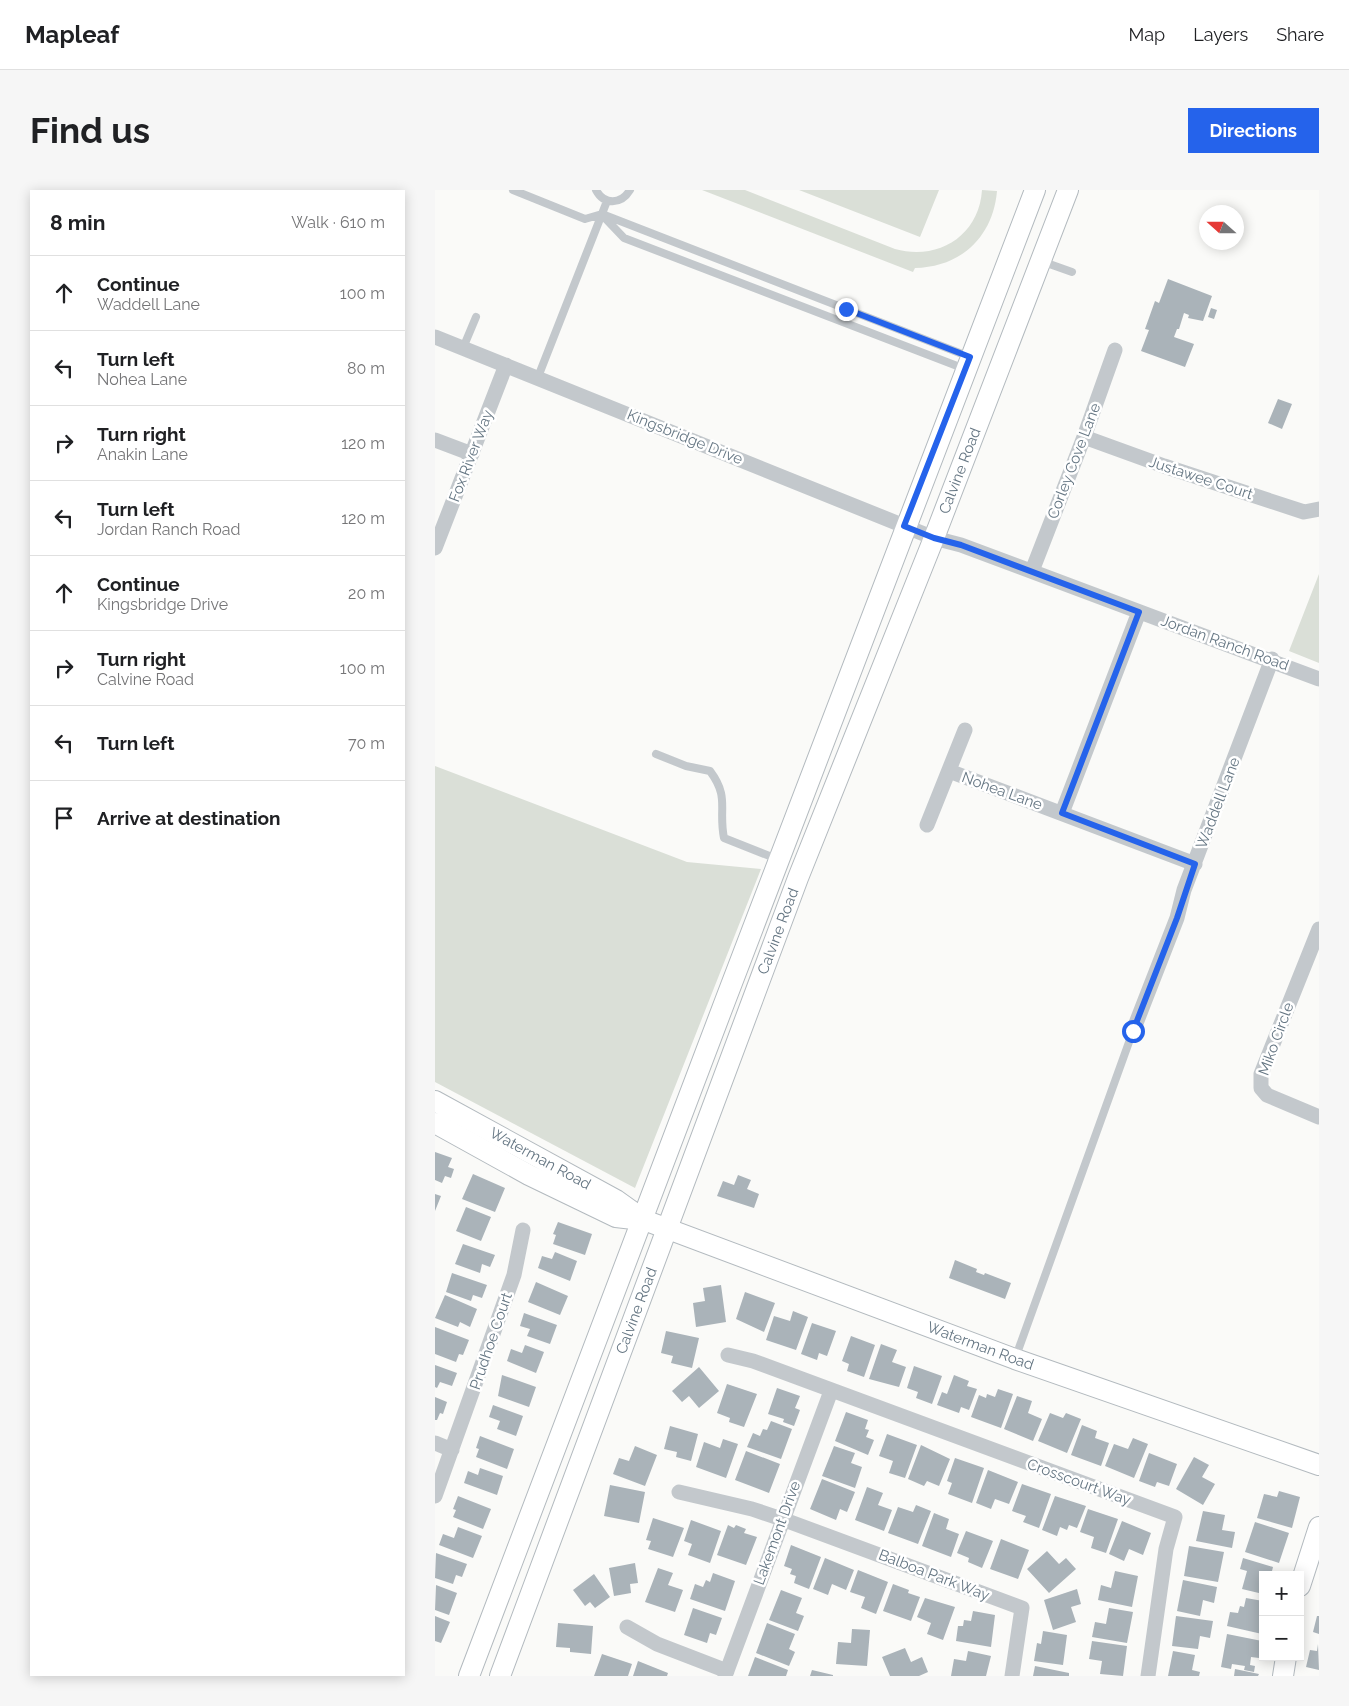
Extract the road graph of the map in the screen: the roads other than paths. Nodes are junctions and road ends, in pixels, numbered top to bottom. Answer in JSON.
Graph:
{"nodes":[{"id":1,"x":513,"y":190,"type":"edge"},
{"id":2,"x":595,"y":190,"type":"edge"},
{"id":3,"x":630,"y":190,"type":"edge"},
{"id":4,"x":1035,"y":190,"type":"edge"},
{"id":5,"x":1056,"y":190,"type":"edge"},
{"id":6,"x":1068,"y":190,"type":"edge"},
{"id":7,"x":607,"y":201,"type":"junction"},
{"id":8,"x":602,"y":214,"type":"junction"},
{"id":9,"x":1058,"y":216,"type":"junction"},
{"id":10,"x":1041,"y":260,"type":"junction"},
{"id":11,"x":1072,"y":272,"type":"dead end"},
{"id":12,"x":476,"y":317,"type":"dead end"},
{"id":13,"x":435,"y":337,"type":"edge"},
{"id":14,"x":463,"y":348,"type":"junction"},
{"id":15,"x":1115,"y":350,"type":"dead end"},
{"id":16,"x":968,"y":363,"type":"junction"},
{"id":17,"x":506,"y":365,"type":"junction"},
{"id":18,"x":538,"y":377,"type":"junction"},
{"id":19,"x":1085,"y":437,"type":"junction"},
{"id":20,"x":435,"y":440,"type":"edge"},
{"id":21,"x":472,"y":454,"type":"junction"},
{"id":22,"x":1319,"y":508,"type":"edge"},
{"id":23,"x":904,"y":526,"type":"junction"},
{"id":24,"x":934,"y":538,"type":"junction"},
{"id":25,"x":435,"y":548,"type":"edge"},
{"id":26,"x":1032,"y":571,"type":"junction"},
{"id":27,"x":1139,"y":612,"type":"junction"},
{"id":28,"x":1272,"y":660,"type":"junction"},
{"id":29,"x":1319,"y":679,"type":"edge"},
{"id":30,"x":965,"y":730,"type":"dead end"},
{"id":31,"x":656,"y":754,"type":"dead end"},
{"id":32,"x":949,"y":771,"type":"junction"},
{"id":33,"x":1062,"y":813,"type":"junction"},
{"id":34,"x":927,"y":825,"type":"dead end"},
{"id":35,"x":779,"y":859,"type":"junction"},
{"id":36,"x":1195,"y":864,"type":"junction"},
{"id":37,"x":1319,"y":929,"type":"edge"},
{"id":38,"x":1133,"y":1031,"type":"joint"},
{"id":39,"x":435,"y":1101,"type":"edge"},
{"id":40,"x":1319,"y":1117,"type":"edge"},
{"id":41,"x":435,"y":1123,"type":"edge"},
{"id":42,"x":645,"y":1220,"type":"junction"},
{"id":43,"x":666,"y":1229,"type":"junction"},
{"id":44,"x":523,"y":1230,"type":"dead end"},
{"id":45,"x":729,"y":1355,"type":"dead end"},
{"id":46,"x":1015,"y":1359,"type":"junction"},
{"id":47,"x":831,"y":1391,"type":"junction"},
{"id":48,"x":435,"y":1443,"type":"edge"},
{"id":49,"x":452,"y":1450,"type":"junction"},
{"id":50,"x":1319,"y":1465,"type":"edge"},
{"id":51,"x":679,"y":1492,"type":"dead end"},
{"id":52,"x":435,"y":1496,"type":"edge"},
{"id":53,"x":782,"y":1519,"type":"junction"},
{"id":54,"x":1319,"y":1527,"type":"edge"},
{"id":55,"x":513,"y":1561,"type":"junction"},
{"id":56,"x":1312,"y":1568,"type":"edge"},
{"id":57,"x":1304,"y":1580,"type":"edge"},
{"id":58,"x":627,"y":1627,"type":"dead end"},
{"id":59,"x":1285,"y":1661,"type":"edge"},
{"id":60,"x":726,"y":1673,"type":"edge"},
{"id":61,"x":469,"y":1676,"type":"edge"},
{"id":62,"x":484,"y":1676,"type":"edge"},
{"id":63,"x":499,"y":1676,"type":"edge"},
{"id":64,"x":1012,"y":1676,"type":"edge"},
{"id":65,"x":1147,"y":1676,"type":"edge"},
{"id":66,"x":1283,"y":1676,"type":"edge"}],
"edges":[{"from":1,"to":8,"type":"lane"},
{"from":2,"to":7,"type":"lane"},
{"from":3,"to":7,"type":"lane"},
{"from":4,"to":16,"type":"main road","name":"Calvine Road"},
{"from":5,"to":9,"type":"main road"},
{"from":6,"to":9,"type":"main road","name":"Calvine Road"},
{"from":7,"to":8,"type":"lane"},
{"from":8,"to":16,"type":"lane"},
{"from":8,"to":16,"type":"lane"},
{"from":8,"to":18,"type":"lane"},
{"from":9,"to":10,"type":"main road","name":"Calvine Road"},
{"from":10,"to":11,"type":"lane"},
{"from":10,"to":24,"type":"main road","name":"Calvine Road"},
{"from":12,"to":14,"type":"lane"},
{"from":13,"to":14,"type":"street","name":"Kingsbridge Drive"},
{"from":14,"to":17,"type":"street","name":"Kingsbridge Drive"},
{"from":15,"to":19,"type":"street","name":"Corley Cove Lane"},
{"from":16,"to":23,"type":"main road","name":"Calvine Road"},
{"from":17,"to":18,"type":"street","name":"Kingsbridge Drive"},
{"from":17,"to":21,"type":"street","name":"Fox River Way"},
{"from":18,"to":23,"type":"street","name":"Kingsbridge Drive"},
{"from":19,"to":22,"type":"street","name":"Justawee Court"},
{"from":19,"to":26,"type":"street","name":"Corley Cove Lane"},
{"from":20,"to":21,"type":"street"},
{"from":21,"to":25,"type":"street","name":"Fox River Way"},
{"from":23,"to":24,"type":"street","name":"Kingsbridge Drive"},
{"from":23,"to":35,"type":"main road","name":"Calvine Road"},
{"from":24,"to":26,"type":"street","name":"Jordan Ranch Road"},
{"from":24,"to":43,"type":"main road","name":"Calvine Road"},
{"from":26,"to":27,"type":"street","name":"Jordan Ranch Road"},
{"from":27,"to":28,"type":"street","name":"Jordan Ranch Road"},
{"from":27,"to":33,"type":"street"},
{"from":28,"to":29,"type":"street","name":"Jordan Ranch Road"},
{"from":28,"to":36,"type":"street","name":"Waddell Lane"},
{"from":30,"to":32,"type":"street"},
{"from":31,"to":35,"type":"lane"},
{"from":32,"to":33,"type":"street","name":"Nohea Lane"},
{"from":32,"to":34,"type":"street"},
{"from":33,"to":36,"type":"street","name":"Nohea Lane"},
{"from":35,"to":42,"type":"main road","name":"Calvine Road"},
{"from":36,"to":38,"type":"street","name":"Waddell Lane"},
{"from":37,"to":40,"type":"street","name":"Miko Circle"},
{"from":38,"to":46,"type":"lane"},
{"from":39,"to":42,"type":"main road","name":"Waterman Road"},
{"from":41,"to":42,"type":"main road","name":"Waterman Road"},
{"from":42,"to":43,"type":"main road","name":"Waterman Road"},
{"from":42,"to":55,"type":"main road","name":"Calvine Road"},
{"from":43,"to":46,"type":"main road","name":"Waterman Road"},
{"from":43,"to":63,"type":"main road","name":"Calvine Road"},
{"from":44,"to":49,"type":"street","name":"Prudhoe Court"},
{"from":45,"to":47,"type":"street"},
{"from":46,"to":50,"type":"main road","name":"Waterman Road"},
{"from":47,"to":53,"type":"street","name":"Lakemont Drive"},
{"from":47,"to":65,"type":"street","name":"Crosscourt Way"},
{"from":48,"to":49,"type":"street"},
{"from":49,"to":52,"type":"street","name":"Prudhoe Court"},
{"from":51,"to":53,"type":"street"},
{"from":53,"to":60,"type":"street","name":"Lakemont Drive"},
{"from":53,"to":64,"type":"street","name":"Balboa Park Way"},
{"from":54,"to":56,"type":"main road"},
{"from":55,"to":61,"type":"main road","name":"Calvine Road"},
{"from":55,"to":62,"type":"main road"},
{"from":56,"to":57,"type":"main road"},
{"from":58,"to":60,"type":"street"},
{"from":59,"to":66,"type":"main road"}]}
